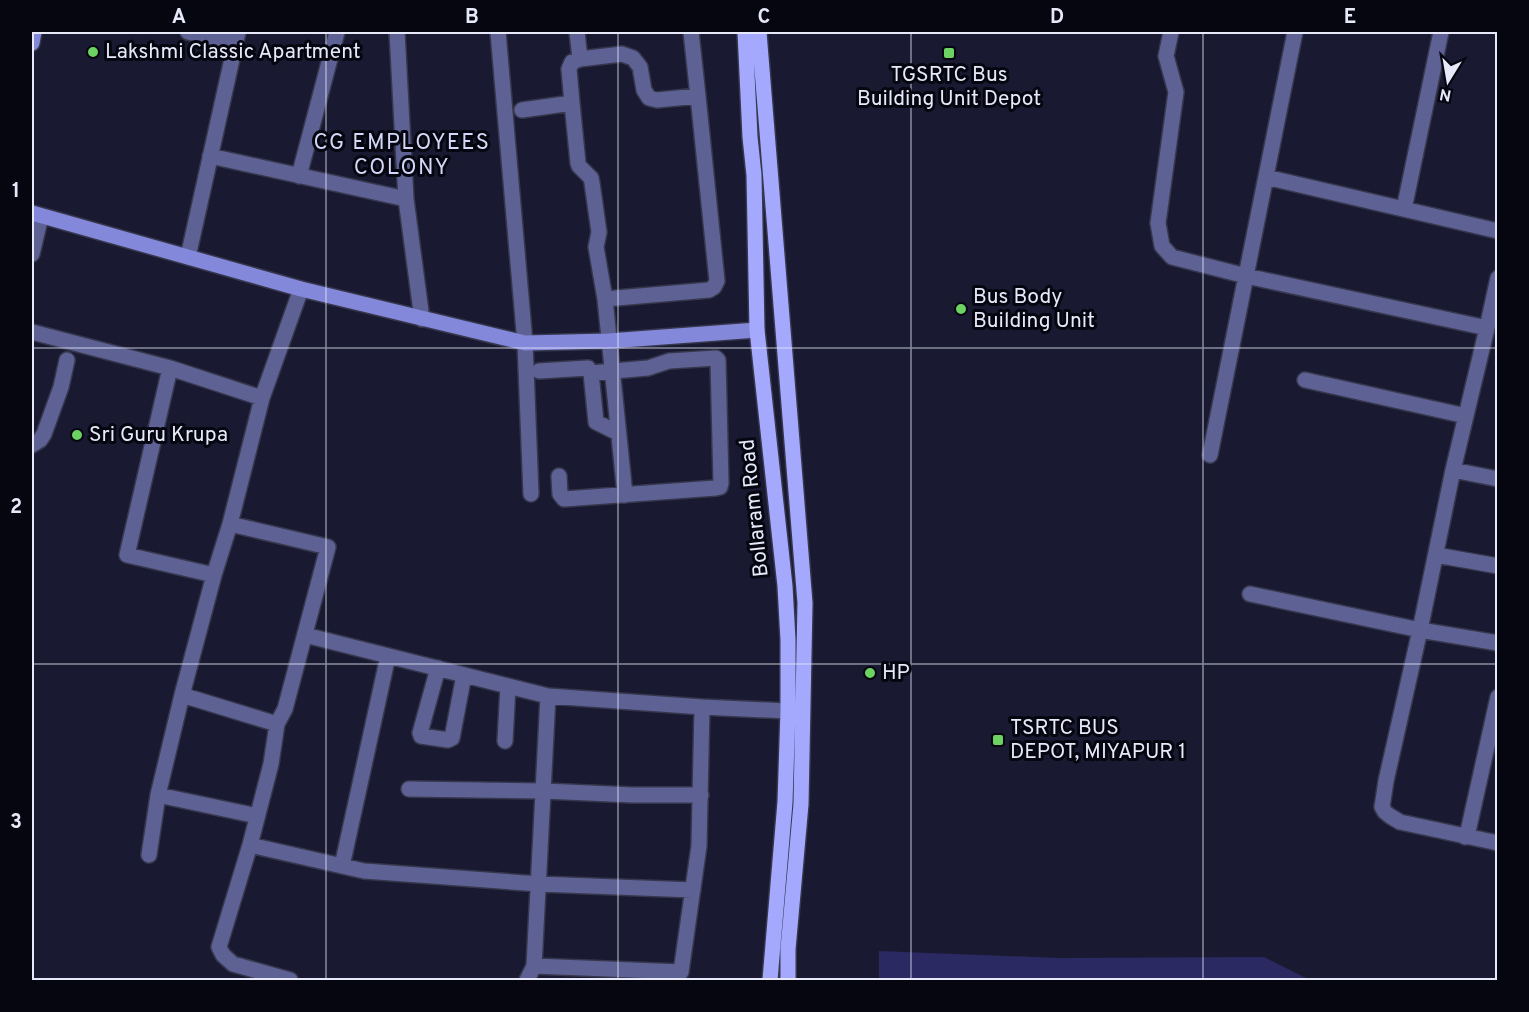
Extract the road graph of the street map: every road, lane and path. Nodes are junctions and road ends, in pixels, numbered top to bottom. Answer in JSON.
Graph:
{"nodes":[{"id":1,"x":34,"y":32,"type":"edge"},
{"id":2,"x":188,"y":32,"type":"edge"},
{"id":3,"x":337,"y":32,"type":"edge"},
{"id":4,"x":397,"y":32,"type":"edge"},
{"id":5,"x":498,"y":32,"type":"edge"},
{"id":6,"x":577,"y":32,"type":"edge"},
{"id":7,"x":691,"y":32,"type":"edge"},
{"id":8,"x":745,"y":32,"type":"edge"},
{"id":9,"x":759,"y":32,"type":"edge"},
{"id":10,"x":1171,"y":32,"type":"edge"},
{"id":11,"x":1295,"y":32,"type":"edge"},
{"id":12,"x":1441,"y":32,"type":"edge"},
{"id":13,"x":237,"y":37,"type":"edge"},
{"id":14,"x":32,"y":43,"type":"edge"},
{"id":15,"x":580,"y":59,"type":"junction"},
{"id":16,"x":698,"y":96,"type":"junction"},
{"id":17,"x":572,"y":103,"type":"junction"},
{"id":18,"x":522,"y":110,"type":"dead end"},
{"id":19,"x":210,"y":156,"type":"junction"},
{"id":20,"x":299,"y":176,"type":"junction"},
{"id":21,"x":1266,"y":177,"type":"junction"},
{"id":22,"x":406,"y":199,"type":"junction"},
{"id":23,"x":1404,"y":209,"type":"junction"},
{"id":24,"x":36,"y":214,"type":"edge"},
{"id":25,"x":1497,"y":231,"type":"edge"},
{"id":26,"x":32,"y":255,"type":"edge"},
{"id":27,"x":188,"y":257,"type":"junction"},
{"id":28,"x":1246,"y":276,"type":"junction"},
{"id":29,"x":1497,"y":278,"type":"edge"},
{"id":30,"x":302,"y":289,"type":"junction"},
{"id":31,"x":604,"y":299,"type":"junction"},
{"id":32,"x":422,"y":319,"type":"junction"},
{"id":33,"x":1487,"y":328,"type":"junction"},
{"id":34,"x":757,"y":330,"type":"junction"},
{"id":35,"x":32,"y":332,"type":"edge"},
{"id":36,"x":609,"y":341,"type":"junction"},
{"id":37,"x":525,"y":343,"type":"junction"},
{"id":38,"x":67,"y":360,"type":"dead end"},
{"id":39,"x":170,"y":368,"type":"junction"},
{"id":40,"x":539,"y":370,"type":"dead end"},
{"id":41,"x":612,"y":370,"type":"junction"},
{"id":42,"x":591,"y":373,"type":"junction"},
{"id":43,"x":1305,"y":380,"type":"dead end"},
{"id":44,"x":262,"y":398,"type":"junction"},
{"id":45,"x":1466,"y":416,"type":"junction"},
{"id":46,"x":618,"y":433,"type":"junction"},
{"id":47,"x":32,"y":445,"type":"edge"},
{"id":48,"x":1210,"y":455,"type":"dead end"},
{"id":49,"x":1454,"y":470,"type":"junction"},
{"id":50,"x":559,"y":476,"type":"dead end"},
{"id":51,"x":1497,"y":479,"type":"edge"},
{"id":52,"x":531,"y":494,"type":"dead end"},
{"id":53,"x":625,"y":495,"type":"junction"},
{"id":54,"x":230,"y":524,"type":"junction"},
{"id":55,"x":1436,"y":555,"type":"junction"},
{"id":56,"x":1497,"y":566,"type":"edge"},
{"id":57,"x":214,"y":575,"type":"junction"},
{"id":58,"x":1250,"y":594,"type":"dead end"},
{"id":59,"x":1420,"y":630,"type":"junction"},
{"id":60,"x":305,"y":635,"type":"junction"},
{"id":61,"x":1497,"y":643,"type":"edge"},
{"id":62,"x":388,"y":656,"type":"junction"},
{"id":63,"x":438,"y":668,"type":"junction"},
{"id":64,"x":464,"y":675,"type":"junction"},
{"id":65,"x":508,"y":686,"type":"junction"},
{"id":66,"x":182,"y":695,"type":"junction"},
{"id":67,"x":548,"y":696,"type":"junction"},
{"id":68,"x":1497,"y":697,"type":"edge"},
{"id":69,"x":702,"y":707,"type":"junction"},
{"id":70,"x":788,"y":711,"type":"junction"},
{"id":71,"x":277,"y":724,"type":"junction"},
{"id":72,"x":505,"y":741,"type":"dead end"},
{"id":73,"x":409,"y":789,"type":"dead end"},
{"id":74,"x":544,"y":791,"type":"junction"},
{"id":75,"x":158,"y":795,"type":"junction"},
{"id":76,"x":701,"y":795,"type":"junction"},
{"id":77,"x":257,"y":816,"type":"junction"},
{"id":78,"x":1466,"y":836,"type":"junction"},
{"id":79,"x":1497,"y":843,"type":"edge"},
{"id":80,"x":250,"y":844,"type":"junction"},
{"id":81,"x":148,"y":855,"type":"dead end"},
{"id":82,"x":342,"y":866,"type":"junction"},
{"id":83,"x":538,"y":884,"type":"junction"},
{"id":84,"x":693,"y":890,"type":"junction"},
{"id":85,"x":534,"y":966,"type":"junction"},
{"id":86,"x":681,"y":976,"type":"edge"},
{"id":87,"x":290,"y":981,"type":"edge"},
{"id":88,"x":527,"y":981,"type":"edge"},
{"id":89,"x":770,"y":981,"type":"edge"},
{"id":90,"x":788,"y":981,"type":"edge"}],
"edges":[{"from":1,"to":14,"type":"street"},
{"from":2,"to":13,"type":"street"},
{"from":3,"to":20,"type":"street"},
{"from":4,"to":22,"type":"street"},
{"from":5,"to":37,"type":"street"},
{"from":6,"to":15,"type":"street"},
{"from":7,"to":16,"type":"street"},
{"from":8,"to":34,"type":"main road","name":"Bollaram Road"},
{"from":9,"to":90,"type":"main road","name":"Bollaram Road"},
{"from":10,"to":28,"type":"street"},
{"from":11,"to":21,"type":"street"},
{"from":12,"to":23,"type":"street"},
{"from":13,"to":19,"type":"street"},
{"from":15,"to":16,"type":"street"},
{"from":15,"to":17,"type":"street"},
{"from":16,"to":31,"type":"street"},
{"from":17,"to":18,"type":"street"},
{"from":17,"to":31,"type":"street"},
{"from":19,"to":20,"type":"street"},
{"from":19,"to":27,"type":"street"},
{"from":20,"to":22,"type":"street"},
{"from":21,"to":23,"type":"street"},
{"from":21,"to":28,"type":"street"},
{"from":22,"to":32,"type":"street"},
{"from":23,"to":25,"type":"street"},
{"from":24,"to":26,"type":"street"},
{"from":24,"to":27,"type":"street"},
{"from":27,"to":30,"type":"street"},
{"from":28,"to":33,"type":"street"},
{"from":28,"to":48,"type":"street"},
{"from":29,"to":33,"type":"street"},
{"from":30,"to":32,"type":"street"},
{"from":30,"to":44,"type":"street"},
{"from":31,"to":36,"type":"street"},
{"from":32,"to":37,"type":"street"},
{"from":33,"to":45,"type":"street"},
{"from":34,"to":36,"type":"street"},
{"from":34,"to":70,"type":"main road","name":"Bollaram Road"},
{"from":35,"to":39,"type":"street"},
{"from":36,"to":37,"type":"street"},
{"from":36,"to":41,"type":"street"},
{"from":37,"to":52,"type":"street"},
{"from":38,"to":47,"type":"street"},
{"from":39,"to":44,"type":"street"},
{"from":39,"to":57,"type":"street"},
{"from":40,"to":42,"type":"street"},
{"from":41,"to":42,"type":"street"},
{"from":41,"to":46,"type":"street"},
{"from":41,"to":53,"type":"street"},
{"from":42,"to":46,"type":"street"},
{"from":43,"to":45,"type":"street"},
{"from":44,"to":54,"type":"street"},
{"from":45,"to":49,"type":"street"},
{"from":46,"to":53,"type":"street"},
{"from":49,"to":51,"type":"street"},
{"from":49,"to":55,"type":"street"},
{"from":50,"to":53,"type":"street"},
{"from":54,"to":57,"type":"street"},
{"from":54,"to":60,"type":"street"},
{"from":55,"to":56,"type":"street"},
{"from":55,"to":59,"type":"street"},
{"from":57,"to":66,"type":"street"},
{"from":58,"to":59,"type":"street"},
{"from":59,"to":61,"type":"street"},
{"from":59,"to":78,"type":"street"},
{"from":60,"to":62,"type":"street"},
{"from":60,"to":71,"type":"street"},
{"from":62,"to":63,"type":"street"},
{"from":62,"to":82,"type":"street"},
{"from":63,"to":64,"type":"street"},
{"from":63,"to":64,"type":"street"},
{"from":64,"to":65,"type":"street"},
{"from":65,"to":67,"type":"street"},
{"from":65,"to":72,"type":"street"},
{"from":66,"to":71,"type":"street"},
{"from":66,"to":75,"type":"street"},
{"from":67,"to":69,"type":"street"},
{"from":67,"to":74,"type":"street"},
{"from":68,"to":78,"type":"street"},
{"from":69,"to":70,"type":"street"},
{"from":69,"to":76,"type":"street"},
{"from":70,"to":89,"type":"main road","name":"Bollaram Road"},
{"from":71,"to":77,"type":"street"},
{"from":73,"to":74,"type":"street"},
{"from":74,"to":76,"type":"street"},
{"from":74,"to":83,"type":"street"},
{"from":75,"to":77,"type":"street"},
{"from":75,"to":81,"type":"street"},
{"from":76,"to":84,"type":"street"},
{"from":77,"to":80,"type":"street"},
{"from":78,"to":79,"type":"street"},
{"from":80,"to":82,"type":"street"},
{"from":80,"to":87,"type":"street"},
{"from":82,"to":83,"type":"street"},
{"from":83,"to":84,"type":"street"},
{"from":83,"to":85,"type":"street"},
{"from":84,"to":86,"type":"street"},
{"from":85,"to":86,"type":"street"},
{"from":85,"to":88,"type":"street"}]}
